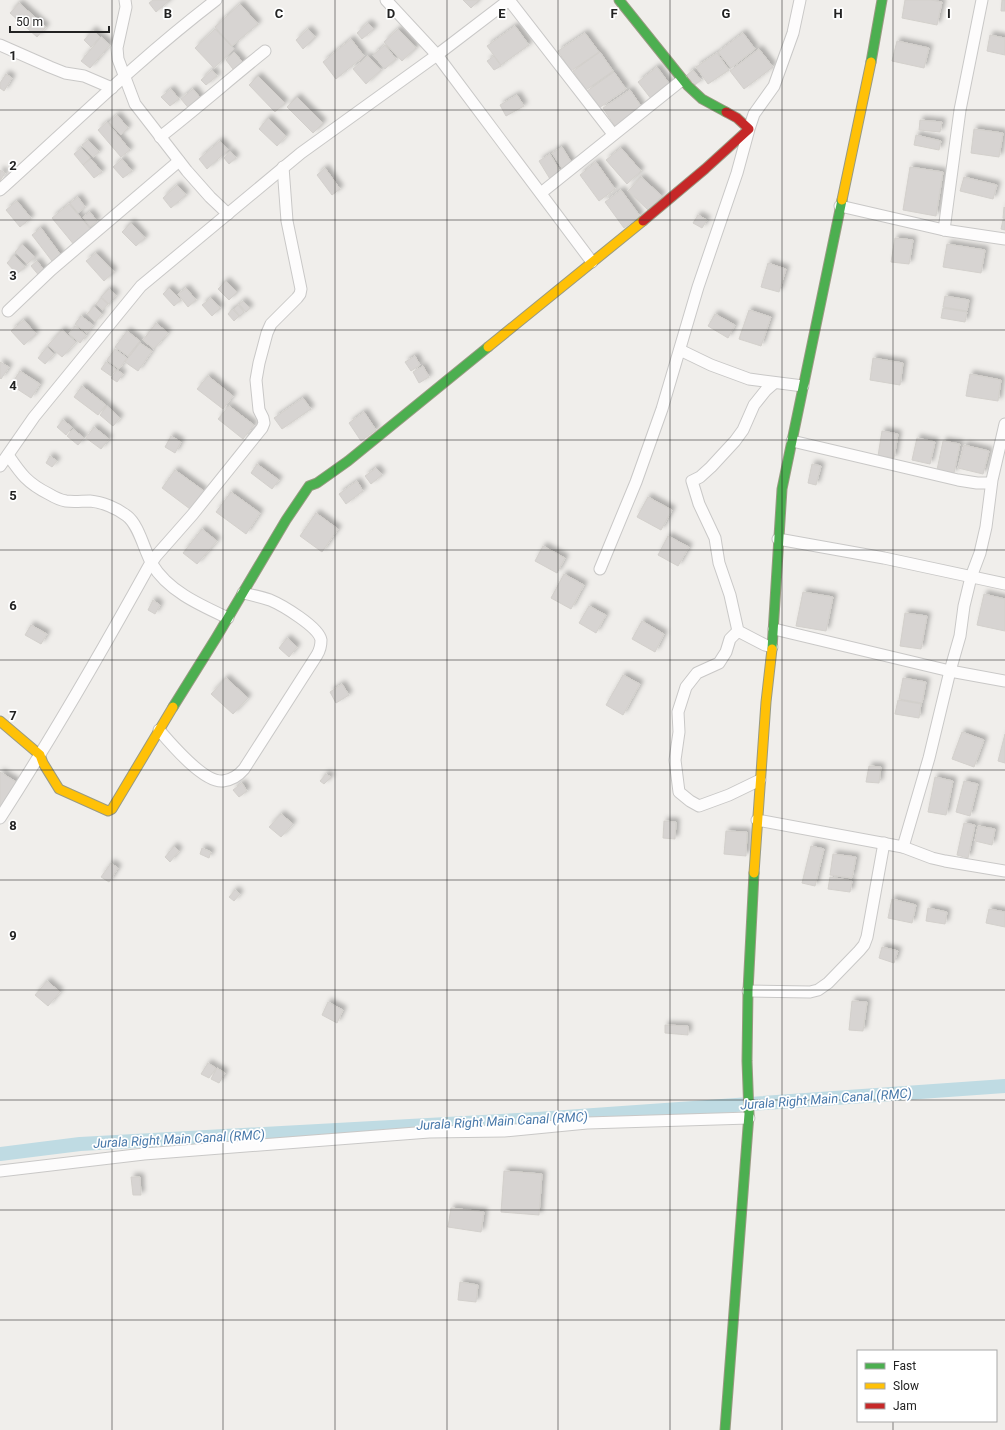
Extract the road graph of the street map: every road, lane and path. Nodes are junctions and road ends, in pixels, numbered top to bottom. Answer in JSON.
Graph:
{"nodes":[{"id":1,"x":125,"y":0,"type":"edge"},
{"id":2,"x":216,"y":0,"type":"edge"},
{"id":3,"x":386,"y":0,"type":"edge"},
{"id":4,"x":509,"y":0,"type":"edge"},
{"id":5,"x":619,"y":0,"type":"edge"},
{"id":6,"x":800,"y":0,"type":"edge"},
{"id":7,"x":882,"y":0,"type":"edge"},
{"id":8,"x":982,"y":0,"type":"edge"},
{"id":9,"x":0,"y":45,"type":"edge"},
{"id":10,"x":264,"y":50,"type":"dead end"},
{"id":11,"x":437,"y":55,"type":"junction"},
{"id":12,"x":124,"y":77,"type":"junction"},
{"id":13,"x":682,"y":80,"type":"junction"},
{"id":14,"x":112,"y":88,"type":"junction"},
{"id":15,"x":749,"y":129,"type":"junction"},
{"id":16,"x":613,"y":134,"type":"junction"},
{"id":17,"x":160,"y":137,"type":"junction"},
{"id":18,"x":178,"y":160,"type":"junction"},
{"id":19,"x":283,"y":167,"type":"junction"},
{"id":20,"x":0,"y":190,"type":"edge"},
{"id":21,"x":541,"y":193,"type":"junction"},
{"id":22,"x":840,"y":206,"type":"junction"},
{"id":23,"x":228,"y":214,"type":"junction"},
{"id":24,"x":944,"y":230,"type":"junction"},
{"id":25,"x":1005,"y":239,"type":"edge"},
{"id":26,"x":592,"y":262,"type":"junction"},
{"id":27,"x":8,"y":311,"type":"dead end"},
{"id":28,"x":680,"y":350,"type":"junction"},
{"id":29,"x":774,"y":383,"type":"junction"},
{"id":30,"x":803,"y":386,"type":"junction"},
{"id":31,"x":1005,"y":424,"type":"edge"},
{"id":32,"x":792,"y":441,"type":"junction"},
{"id":33,"x":8,"y":455,"type":"junction"},
{"id":34,"x":0,"y":466,"type":"edge"},
{"id":35,"x":991,"y":483,"type":"junction"},
{"id":36,"x":778,"y":538,"type":"junction"},
{"id":37,"x":152,"y":563,"type":"junction"},
{"id":38,"x":600,"y":568,"type":"dead end"},
{"id":39,"x":971,"y":578,"type":"junction"},
{"id":40,"x":1005,"y":584,"type":"edge"},
{"id":41,"x":243,"y":593,"type":"junction"},
{"id":42,"x":228,"y":618,"type":"junction"},
{"id":43,"x":774,"y":629,"type":"junction"},
{"id":44,"x":738,"y":631,"type":"junction"},
{"id":45,"x":772,"y":647,"type":"junction"},
{"id":46,"x":950,"y":671,"type":"junction"},
{"id":47,"x":1005,"y":681,"type":"edge"},
{"id":48,"x":0,"y":721,"type":"edge"},
{"id":49,"x":159,"y":730,"type":"junction"},
{"id":50,"x":40,"y":755,"type":"junction"},
{"id":51,"x":760,"y":780,"type":"junction"},
{"id":52,"x":0,"y":818,"type":"edge"},
{"id":53,"x":757,"y":820,"type":"junction"},
{"id":54,"x":884,"y":843,"type":"junction"},
{"id":55,"x":903,"y":846,"type":"junction"},
{"id":56,"x":1005,"y":871,"type":"edge"},
{"id":57,"x":748,"y":991,"type":"junction"},
{"id":58,"x":749,"y":1116,"type":"junction"},
{"id":59,"x":0,"y":1171,"type":"edge"},
{"id":60,"x":725,"y":1430,"type":"edge"}],
"edges":[{"from":1,"to":12,"type":"street"},
{"from":2,"to":12,"type":"street"},
{"from":3,"to":11,"type":"street"},
{"from":4,"to":11,"type":"street"},
{"from":4,"to":16,"type":"street"},
{"from":5,"to":13,"type":"street"},
{"from":6,"to":15,"type":"street"},
{"from":7,"to":22,"type":"street"},
{"from":8,"to":24,"type":"street"},
{"from":9,"to":14,"type":"street"},
{"from":10,"to":17,"type":"street"},
{"from":11,"to":19,"type":"street"},
{"from":11,"to":21,"type":"street"},
{"from":12,"to":14,"type":"street"},
{"from":12,"to":17,"type":"street"},
{"from":13,"to":15,"type":"street"},
{"from":13,"to":16,"type":"street"},
{"from":14,"to":20,"type":"street"},
{"from":15,"to":26,"type":"street"},
{"from":15,"to":28,"type":"street"},
{"from":16,"to":21,"type":"street"},
{"from":17,"to":18,"type":"street"},
{"from":18,"to":23,"type":"street"},
{"from":18,"to":27,"type":"street"},
{"from":19,"to":23,"type":"street"},
{"from":19,"to":37,"type":"street"},
{"from":21,"to":26,"type":"street"},
{"from":22,"to":24,"type":"street"},
{"from":22,"to":30,"type":"street"},
{"from":23,"to":33,"type":"street"},
{"from":24,"to":25,"type":"street"},
{"from":26,"to":41,"type":"street"},
{"from":28,"to":29,"type":"street"},
{"from":28,"to":38,"type":"street"},
{"from":29,"to":30,"type":"street"},
{"from":29,"to":44,"type":"street"},
{"from":30,"to":32,"type":"street"},
{"from":31,"to":35,"type":"street"},
{"from":32,"to":35,"type":"street"},
{"from":32,"to":36,"type":"street"},
{"from":33,"to":34,"type":"street"},
{"from":33,"to":37,"type":"street"},
{"from":35,"to":39,"type":"street"},
{"from":36,"to":39,"type":"street"},
{"from":36,"to":43,"type":"street"},
{"from":37,"to":42,"type":"street"},
{"from":37,"to":50,"type":"street"},
{"from":39,"to":40,"type":"street"},
{"from":39,"to":46,"type":"street"},
{"from":41,"to":42,"type":"street"},
{"from":41,"to":49,"type":"street"},
{"from":42,"to":49,"type":"street"},
{"from":43,"to":45,"type":"street"},
{"from":43,"to":46,"type":"street"},
{"from":44,"to":45,"type":"street"},
{"from":44,"to":51,"type":"street"},
{"from":45,"to":51,"type":"street"},
{"from":46,"to":47,"type":"street"},
{"from":46,"to":55,"type":"street"},
{"from":48,"to":50,"type":"street"},
{"from":49,"to":50,"type":"street"},
{"from":50,"to":52,"type":"street"},
{"from":51,"to":53,"type":"street"},
{"from":53,"to":54,"type":"street"},
{"from":53,"to":57,"type":"street"},
{"from":54,"to":55,"type":"street"},
{"from":54,"to":57,"type":"street"},
{"from":55,"to":56,"type":"street"},
{"from":57,"to":58,"type":"street"},
{"from":58,"to":59,"type":"street"},
{"from":58,"to":60,"type":"street"}]}
